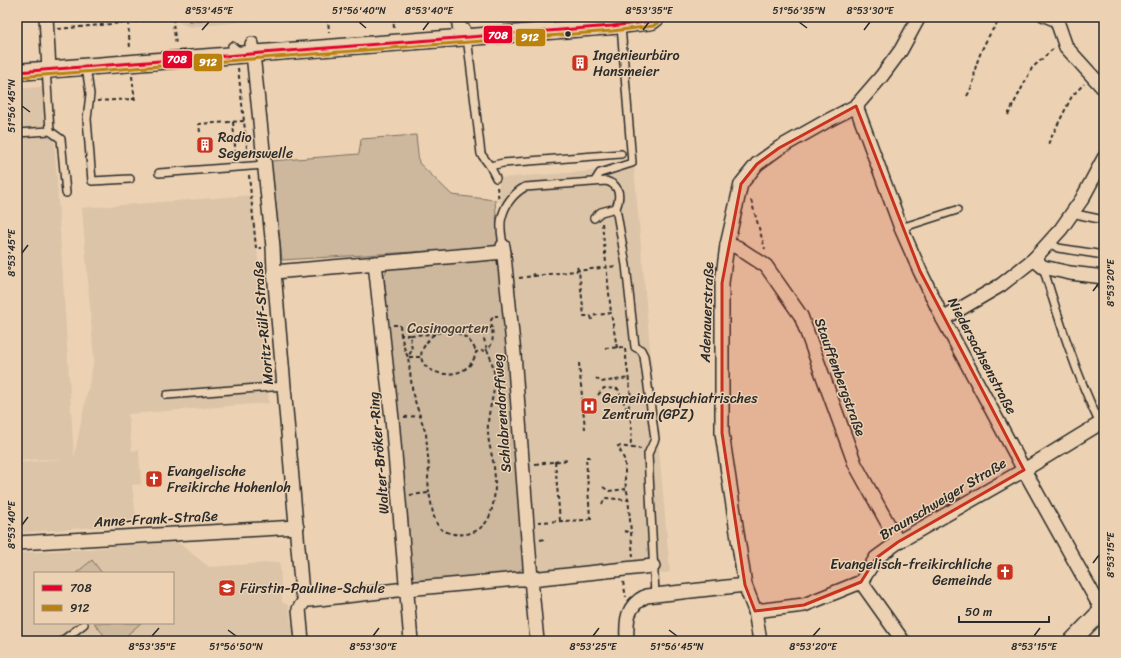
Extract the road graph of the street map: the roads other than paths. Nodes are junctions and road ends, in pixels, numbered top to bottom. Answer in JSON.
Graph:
{"nodes":[{"id":1,"x":657,"y":17,"type":"edge"},
{"id":2,"x":919,"y":17,"type":"edge"},
{"id":3,"x":1042,"y":17,"type":"edge"},
{"id":4,"x":619,"y":20,"type":"edge"},
{"id":5,"x":46,"y":23,"type":"edge"},
{"id":6,"x":1058,"y":24,"type":"joint"},
{"id":7,"x":467,"y":31,"type":"edge"},
{"id":8,"x":302,"y":45,"type":"junction"},
{"id":9,"x":253,"y":49,"type":"junction"},
{"id":10,"x":233,"y":51,"type":"junction"},
{"id":11,"x":17,"y":63,"type":"edge"},
{"id":12,"x":54,"y":65,"type":"junction"},
{"id":13,"x":86,"y":66,"type":"junction"},
{"id":14,"x":17,"y":72,"type":"edge"},
{"id":15,"x":1104,"y":89,"type":"edge"},
{"id":16,"x":856,"y":106,"type":"junction"},
{"id":17,"x":50,"y":131,"type":"junction"},
{"id":18,"x":17,"y":133,"type":"edge"},
{"id":19,"x":621,"y":154,"type":"dead end"},
{"id":20,"x":1104,"y":158,"type":"edge"},
{"id":21,"x":265,"y":165,"type":"junction"},
{"id":22,"x":490,"y":166,"type":"junction"},
{"id":23,"x":159,"y":173,"type":"dead end"},
{"id":24,"x":496,"y":178,"type":"dead end"},
{"id":25,"x":130,"y":179,"type":"dead end"},
{"id":26,"x":595,"y":181,"type":"junction"},
{"id":27,"x":66,"y":193,"type":"dead end"},
{"id":28,"x":616,"y":208,"type":"junction"},
{"id":29,"x":957,"y":210,"type":"dead end"},
{"id":30,"x":1074,"y":212,"type":"junction"},
{"id":31,"x":594,"y":218,"type":"dead end"},
{"id":32,"x":1104,"y":220,"type":"edge"},
{"id":33,"x":902,"y":228,"type":"junction"},
{"id":34,"x":1049,"y":242,"type":"junction"},
{"id":35,"x":727,"y":245,"type":"junction"},
{"id":36,"x":503,"y":249,"type":"junction"},
{"id":37,"x":1104,"y":255,"type":"edge"},
{"id":38,"x":375,"y":263,"type":"junction"},
{"id":39,"x":1039,"y":263,"type":"junction"},
{"id":40,"x":274,"y":272,"type":"junction"},
{"id":41,"x":1103,"y":276,"type":"edge"},
{"id":42,"x":1104,"y":292,"type":"edge"},
{"id":43,"x":944,"y":319,"type":"junction"},
{"id":44,"x":284,"y":386,"type":"junction"},
{"id":45,"x":167,"y":395,"type":"dead end"},
{"id":46,"x":1102,"y":422,"type":"edge"},
{"id":47,"x":1024,"y":470,"type":"junction"},
{"id":48,"x":297,"y":527,"type":"junction"},
{"id":49,"x":898,"y":542,"type":"junction"},
{"id":50,"x":17,"y":543,"type":"edge"},
{"id":51,"x":653,"y":566,"type":"junction"},
{"id":52,"x":531,"y":579,"type":"junction"},
{"id":53,"x":861,"y":582,"type":"junction"},
{"id":54,"x":745,"y":585,"type":"junction"},
{"id":55,"x":406,"y":589,"type":"junction"},
{"id":56,"x":654,"y":594,"type":"junction"},
{"id":57,"x":306,"y":598,"type":"junction"},
{"id":58,"x":1103,"y":609,"type":"edge"},
{"id":59,"x":755,"y":611,"type":"junction"},
{"id":60,"x":84,"y":624,"type":"edge"},
{"id":61,"x":62,"y":641,"type":"edge"},
{"id":62,"x":302,"y":641,"type":"edge"},
{"id":63,"x":411,"y":641,"type":"edge"},
{"id":64,"x":537,"y":641,"type":"edge"},
{"id":65,"x":627,"y":641,"type":"edge"},
{"id":66,"x":760,"y":641,"type":"edge"},
{"id":67,"x":903,"y":641,"type":"edge"},
{"id":68,"x":1073,"y":641,"type":"edge"}],
"edges":[{"from":1,"to":4,"type":"street"},
{"from":2,"to":16,"type":"street","name":"Adenauerstraße"},
{"from":3,"to":6,"type":"lane"},
{"from":4,"to":7,"type":"street"},
{"from":4,"to":26,"type":"lane"},
{"from":5,"to":12,"type":"street"},
{"from":6,"to":15,"type":"street"},
{"from":7,"to":8,"type":"street"},
{"from":7,"to":8,"type":"street"},
{"from":7,"to":22,"type":"lane"},
{"from":8,"to":9,"type":"street"},
{"from":9,"to":10,"type":"street"},
{"from":9,"to":21,"type":"street","name":"Moritz-Rülf-Straße"},
{"from":10,"to":12,"type":"street"},
{"from":10,"to":13,"type":"street"},
{"from":11,"to":12,"type":"street"},
{"from":12,"to":13,"type":"street"},
{"from":12,"to":14,"type":"street"},
{"from":12,"to":17,"type":"lane"},
{"from":13,"to":25,"type":"lane"},
{"from":16,"to":33,"type":"street","name":"Niedersachsenstraße"},
{"from":16,"to":35,"type":"street","name":"Adenauerstraße"},
{"from":17,"to":18,"type":"lane"},
{"from":17,"to":27,"type":"lane"},
{"from":19,"to":22,"type":"lane"},
{"from":20,"to":30,"type":"street"},
{"from":21,"to":23,"type":"lane"},
{"from":21,"to":40,"type":"street","name":"Moritz-Rülf-Straße"},
{"from":22,"to":24,"type":"lane"},
{"from":26,"to":28,"type":"lane"},
{"from":26,"to":36,"type":"lane"},
{"from":28,"to":31,"type":"lane"},
{"from":28,"to":51,"type":"lane"},
{"from":29,"to":33,"type":"lane"},
{"from":30,"to":32,"type":"lane"},
{"from":30,"to":34,"type":"street"},
{"from":33,"to":43,"type":"street","name":"Niedersachsenstraße"},
{"from":34,"to":37,"type":"lane"},
{"from":34,"to":39,"type":"street"},
{"from":35,"to":49,"type":"street","name":"Stauffenbergstraße"},
{"from":35,"to":54,"type":"street","name":"Adenauerstraße"},
{"from":36,"to":38,"type":"street"},
{"from":36,"to":52,"type":"street","name":"Schlabrendorffweg"},
{"from":38,"to":40,"type":"street"},
{"from":38,"to":55,"type":"street","name":"Walter-Bröker-Ring"},
{"from":39,"to":41,"type":"street"},
{"from":39,"to":43,"type":"street"},
{"from":39,"to":46,"type":"lane"},
{"from":40,"to":44,"type":"street","name":"Moritz-Rülf-Straße"},
{"from":41,"to":42,"type":"lane"},
{"from":43,"to":47,"type":"street","name":"Niedersachsenstraße"},
{"from":44,"to":45,"type":"lane"},
{"from":44,"to":48,"type":"street","name":"Moritz-Rülf-Straße"},
{"from":46,"to":47,"type":"street","name":"Braunschweiger Straße"},
{"from":47,"to":49,"type":"street","name":"Braunschweiger Straße"},
{"from":47,"to":58,"type":"street","name":"Niedersachsenstraße"},
{"from":48,"to":50,"type":"street","name":"Anne-Frank-Straße"},
{"from":48,"to":57,"type":"street","name":"Moritz-Rülf-Straße"},
{"from":49,"to":53,"type":"street","name":"Braunschweiger Straße"},
{"from":51,"to":52,"type":"street"},
{"from":51,"to":56,"type":"lane"},
{"from":52,"to":55,"type":"street"},
{"from":52,"to":64,"type":"street"},
{"from":53,"to":59,"type":"street"},
{"from":53,"to":67,"type":"street"},
{"from":54,"to":56,"type":"street"},
{"from":54,"to":59,"type":"street","name":"Adenauerstraße"},
{"from":55,"to":57,"type":"street"},
{"from":55,"to":63,"type":"street","name":"Walter-Bröker-Ring"},
{"from":56,"to":65,"type":"street"},
{"from":57,"to":62,"type":"street"},
{"from":58,"to":68,"type":"street"},
{"from":59,"to":66,"type":"street","name":"Adenauerstraße"},
{"from":60,"to":61,"type":"lane"}]}
